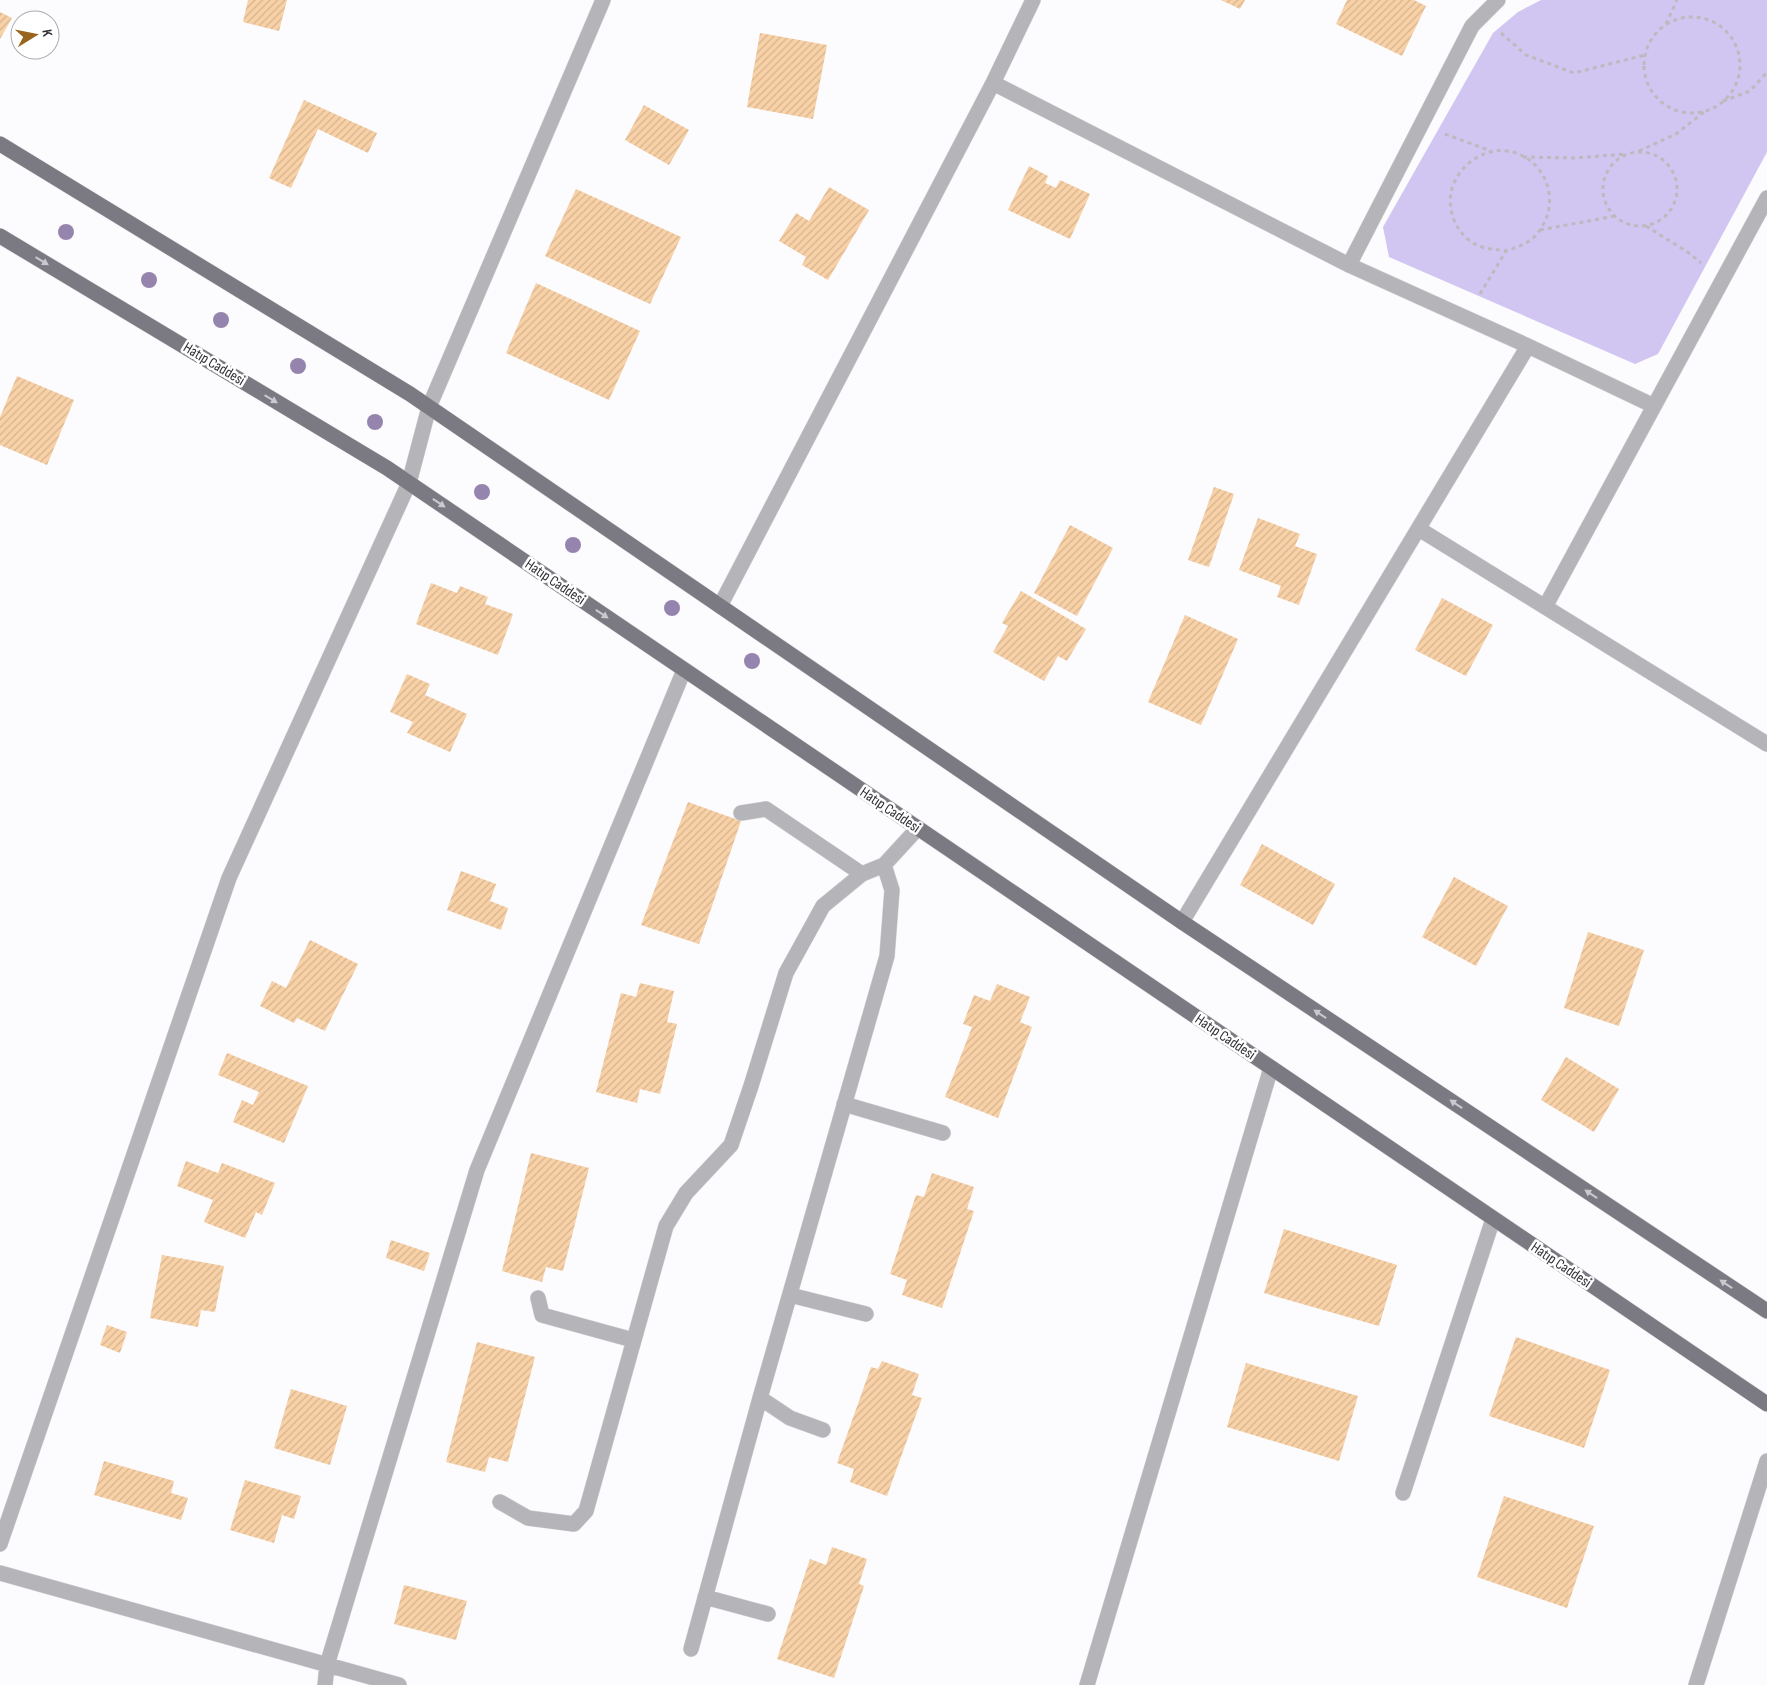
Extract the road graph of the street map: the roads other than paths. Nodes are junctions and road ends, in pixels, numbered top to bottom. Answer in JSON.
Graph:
{"nodes":[{"id":1,"x":603,"y":0,"type":"edge"},
{"id":2,"x":1033,"y":0,"type":"edge"},
{"id":3,"x":1498,"y":0,"type":"edge"},
{"id":4,"x":993,"y":83,"type":"junction"},
{"id":5,"x":0,"y":144,"type":"edge"},
{"id":6,"x":1767,"y":198,"type":"edge"},
{"id":7,"x":1,"y":238,"type":"edge"},
{"id":8,"x":1349,"y":265,"type":"junction"},
{"id":9,"x":1528,"y":346,"type":"junction"},
{"id":10,"x":1654,"y":406,"type":"junction"},
{"id":11,"x":429,"y":407,"type":"junction"},
{"id":12,"x":409,"y":483,"type":"junction"},
{"id":13,"x":1419,"y":529,"type":"junction"},
{"id":14,"x":720,"y":606,"type":"junction"},
{"id":15,"x":1545,"y":607,"type":"junction"},
{"id":16,"x":684,"y":670,"type":"junction"},
{"id":17,"x":1767,"y":744,"type":"edge"},
{"id":18,"x":741,"y":813,"type":"dead end"},
{"id":19,"x":918,"y":828,"type":"junction"},
{"id":20,"x":884,"y":865,"type":"junction"},
{"id":21,"x":862,"y":874,"type":"junction"},
{"id":22,"x":1182,"y":922,"type":"junction"},
{"id":23,"x":1271,"y":1068,"type":"junction"},
{"id":24,"x":844,"y":1104,"type":"junction"},
{"id":25,"x":943,"y":1133,"type":"dead end"},
{"id":26,"x":1493,"y":1219,"type":"junction"},
{"id":27,"x":790,"y":1295,"type":"junction"},
{"id":28,"x":538,"y":1298,"type":"dead end"},
{"id":29,"x":1767,"y":1311,"type":"edge"},
{"id":30,"x":866,"y":1314,"type":"dead end"},
{"id":31,"x":633,"y":1340,"type":"junction"},
{"id":32,"x":760,"y":1398,"type":"junction"},
{"id":33,"x":1767,"y":1404,"type":"edge"},
{"id":34,"x":823,"y":1430,"type":"dead end"},
{"id":35,"x":1767,"y":1461,"type":"edge"},
{"id":36,"x":1403,"y":1493,"type":"dead end"},
{"id":37,"x":500,"y":1502,"type":"dead end"},
{"id":38,"x":0,"y":1544,"type":"edge"},
{"id":39,"x":0,"y":1573,"type":"edge"},
{"id":40,"x":705,"y":1597,"type":"junction"},
{"id":41,"x":768,"y":1614,"type":"dead end"},
{"id":42,"x":691,"y":1649,"type":"dead end"},
{"id":43,"x":327,"y":1665,"type":"junction"},
{"id":44,"x":324,"y":1685,"type":"edge"},
{"id":45,"x":399,"y":1685,"type":"edge"},
{"id":46,"x":1088,"y":1685,"type":"edge"},
{"id":47,"x":1696,"y":1685,"type":"edge"}],
"edges":[{"from":1,"to":11,"type":"street"},
{"from":2,"to":4,"type":"street"},
{"from":3,"to":8,"type":"street"},
{"from":4,"to":8,"type":"street"},
{"from":4,"to":14,"type":"street"},
{"from":5,"to":11,"type":"main road"},
{"from":6,"to":10,"type":"street"},
{"from":7,"to":12,"type":"main road","name":"Hatıp Caddesi","one_way":true},
{"from":8,"to":9,"type":"street"},
{"from":9,"to":10,"type":"street"},
{"from":9,"to":13,"type":"street"},
{"from":10,"to":15,"type":"street"},
{"from":11,"to":12,"type":"street"},
{"from":11,"to":14,"type":"main road"},
{"from":12,"to":16,"type":"main road","name":"Hatıp Caddesi","one_way":true},
{"from":12,"to":38,"type":"street"},
{"from":13,"to":15,"type":"street"},
{"from":13,"to":22,"type":"street"},
{"from":14,"to":22,"type":"main road"},
{"from":15,"to":17,"type":"street"},
{"from":16,"to":19,"type":"main road","name":"Hatıp Caddesi"},
{"from":16,"to":43,"type":"street"},
{"from":18,"to":21,"type":"street"},
{"from":19,"to":20,"type":"street"},
{"from":19,"to":23,"type":"main road","name":"Hatıp Caddesi"},
{"from":20,"to":21,"type":"street"},
{"from":20,"to":24,"type":"street"},
{"from":21,"to":31,"type":"street"},
{"from":29,"to":22,"type":"main road","one_way":true},
{"from":23,"to":26,"type":"main road","name":"Hatıp Caddesi"},
{"from":23,"to":46,"type":"street"},
{"from":24,"to":25,"type":"street"},
{"from":24,"to":27,"type":"street"},
{"from":26,"to":33,"type":"main road","name":"Hatıp Caddesi"},
{"from":26,"to":36,"type":"street"},
{"from":27,"to":30,"type":"street"},
{"from":27,"to":32,"type":"street"},
{"from":28,"to":31,"type":"street"},
{"from":31,"to":37,"type":"street"},
{"from":32,"to":34,"type":"street"},
{"from":32,"to":40,"type":"street"},
{"from":35,"to":47,"type":"street"},
{"from":39,"to":43,"type":"street"},
{"from":40,"to":41,"type":"street"},
{"from":40,"to":42,"type":"street"},
{"from":43,"to":44,"type":"street"},
{"from":43,"to":45,"type":"street"}]}
